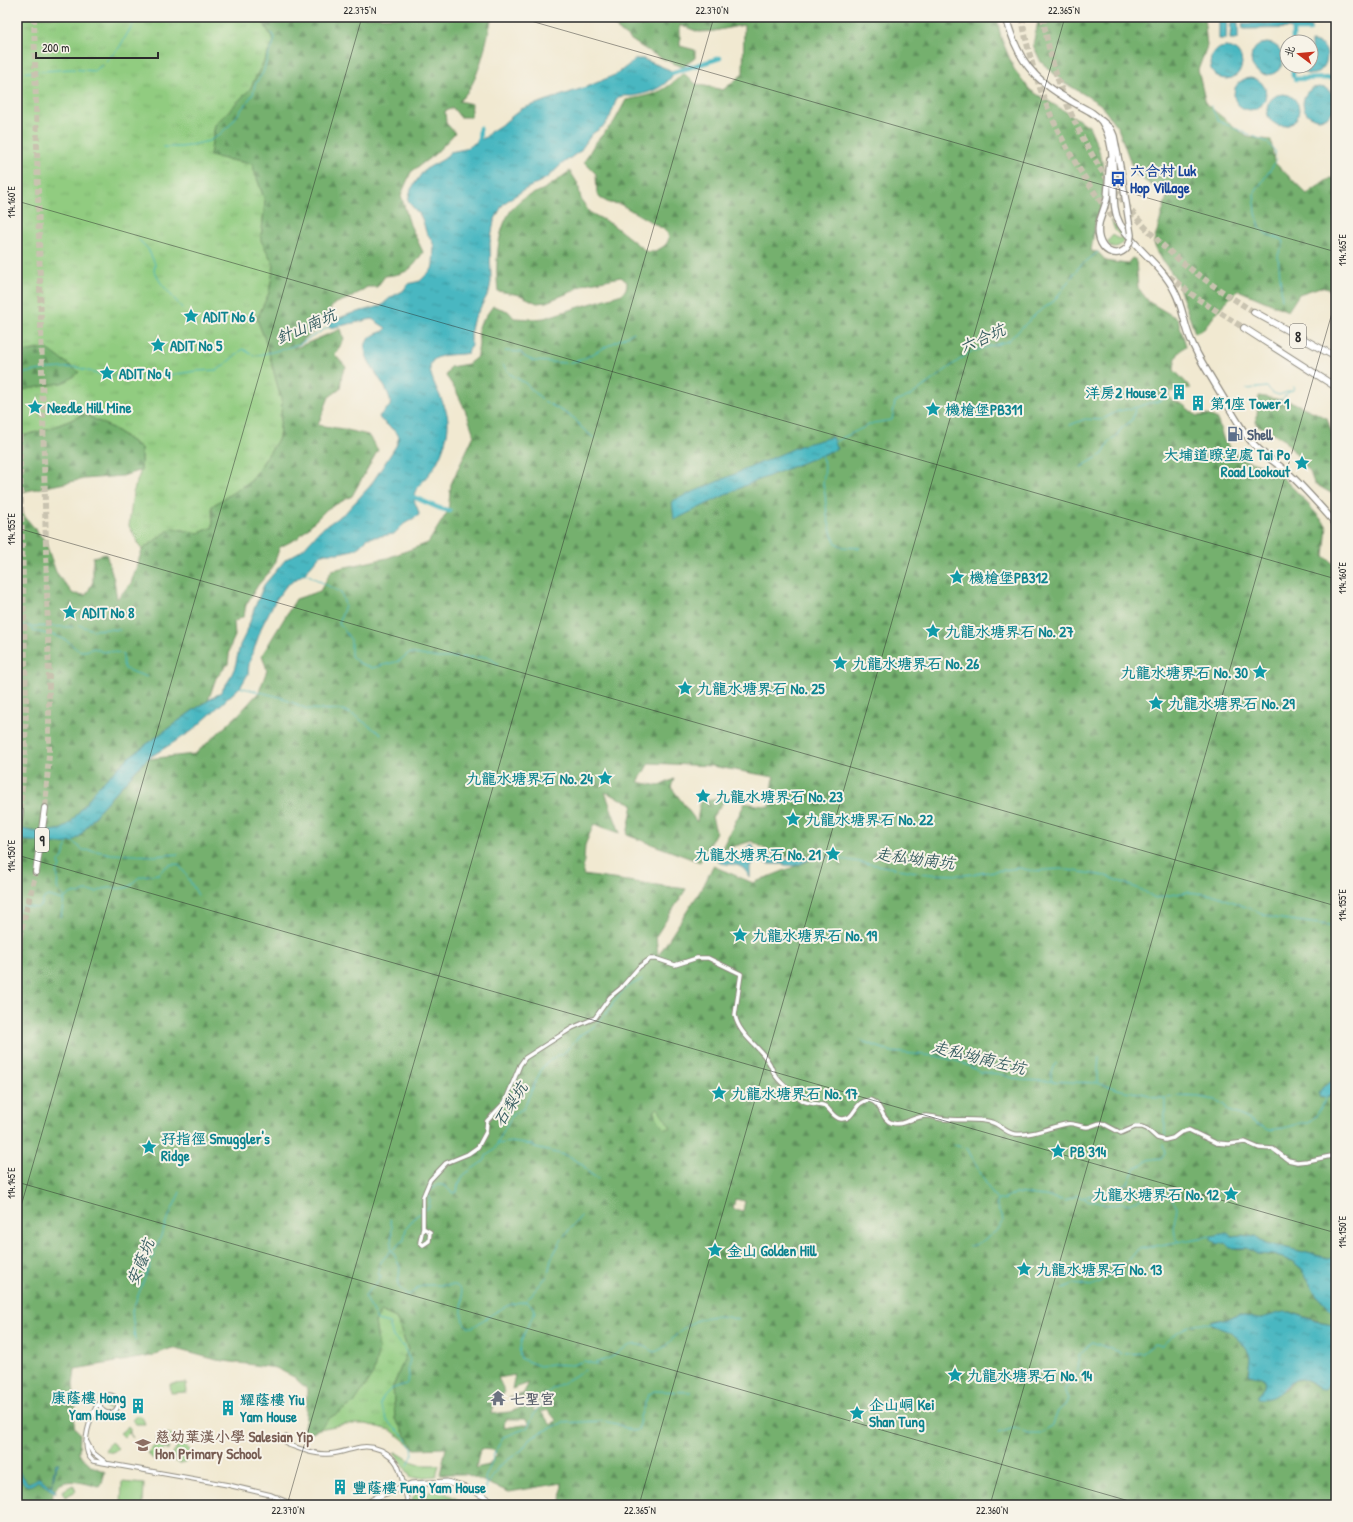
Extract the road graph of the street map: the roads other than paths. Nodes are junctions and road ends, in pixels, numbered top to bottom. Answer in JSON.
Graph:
{"nodes":[{"id":1,"x":1006,"y":17,"type":"edge"},
{"id":2,"x":1098,"y":117,"type":"junction"},
{"id":3,"x":1111,"y":148,"type":"junction"},
{"id":4,"x":1254,"y":312,"type":"tunnel mouth"},
{"id":5,"x":1244,"y":328,"type":"tunnel mouth"},
{"id":6,"x":1336,"y":357,"type":"edge"},
{"id":7,"x":1336,"y":387,"type":"edge"},
{"id":8,"x":1336,"y":524,"type":"edge"},
{"id":9,"x":45,"y":808,"type":"tunnel mouth"},
{"id":10,"x":20,"y":811,"type":"dead end"},
{"id":11,"x":17,"y":840,"type":"edge"},
{"id":12,"x":36,"y":872,"type":"tunnel mouth"},
{"id":13,"x":1336,"y":1155,"type":"edge"},
{"id":14,"x":424,"y":1228,"type":"dead end"},
{"id":15,"x":101,"y":1399,"type":"junction"},
{"id":16,"x":105,"y":1412,"type":"junction"},
{"id":17,"x":91,"y":1419,"type":"junction"},
{"id":18,"x":286,"y":1437,"type":"dead end"},
{"id":19,"x":403,"y":1486,"type":"junction"},
{"id":20,"x":277,"y":1497,"type":"junction"},
{"id":21,"x":276,"y":1505,"type":"edge"},
{"id":22,"x":294,"y":1505,"type":"edge"},
{"id":23,"x":364,"y":1505,"type":"edge"},
{"id":24,"x":409,"y":1505,"type":"edge"},
{"id":25,"x":499,"y":1505,"type":"edge"}],
"edges":[{"from":1,"to":2,"type":"main road"},
{"from":2,"to":3,"type":"main road"},
{"from":2,"to":3,"type":"main road","bridge":true},
{"from":3,"to":8,"type":"main road"},
{"from":4,"to":6,"type":"highway","number":"8"},
{"from":5,"to":7,"type":"highway","number":"8"},
{"from":9,"to":12,"type":"highway","number":"9"},
{"from":10,"to":11,"type":"highway","number":"9"},
{"from":13,"to":14,"type":"street"},
{"from":15,"to":16,"type":"street"},
{"from":15,"to":16,"type":"street"},
{"from":15,"to":17,"type":"street"},
{"from":16,"to":17,"type":"street"},
{"from":17,"to":20,"type":"street"},
{"from":18,"to":19,"type":"street"},
{"from":19,"to":23,"type":"street"},
{"from":19,"to":24,"type":"street"},
{"from":19,"to":25,"type":"street"},
{"from":20,"to":21,"type":"street"},
{"from":20,"to":22,"type":"street"}]}
